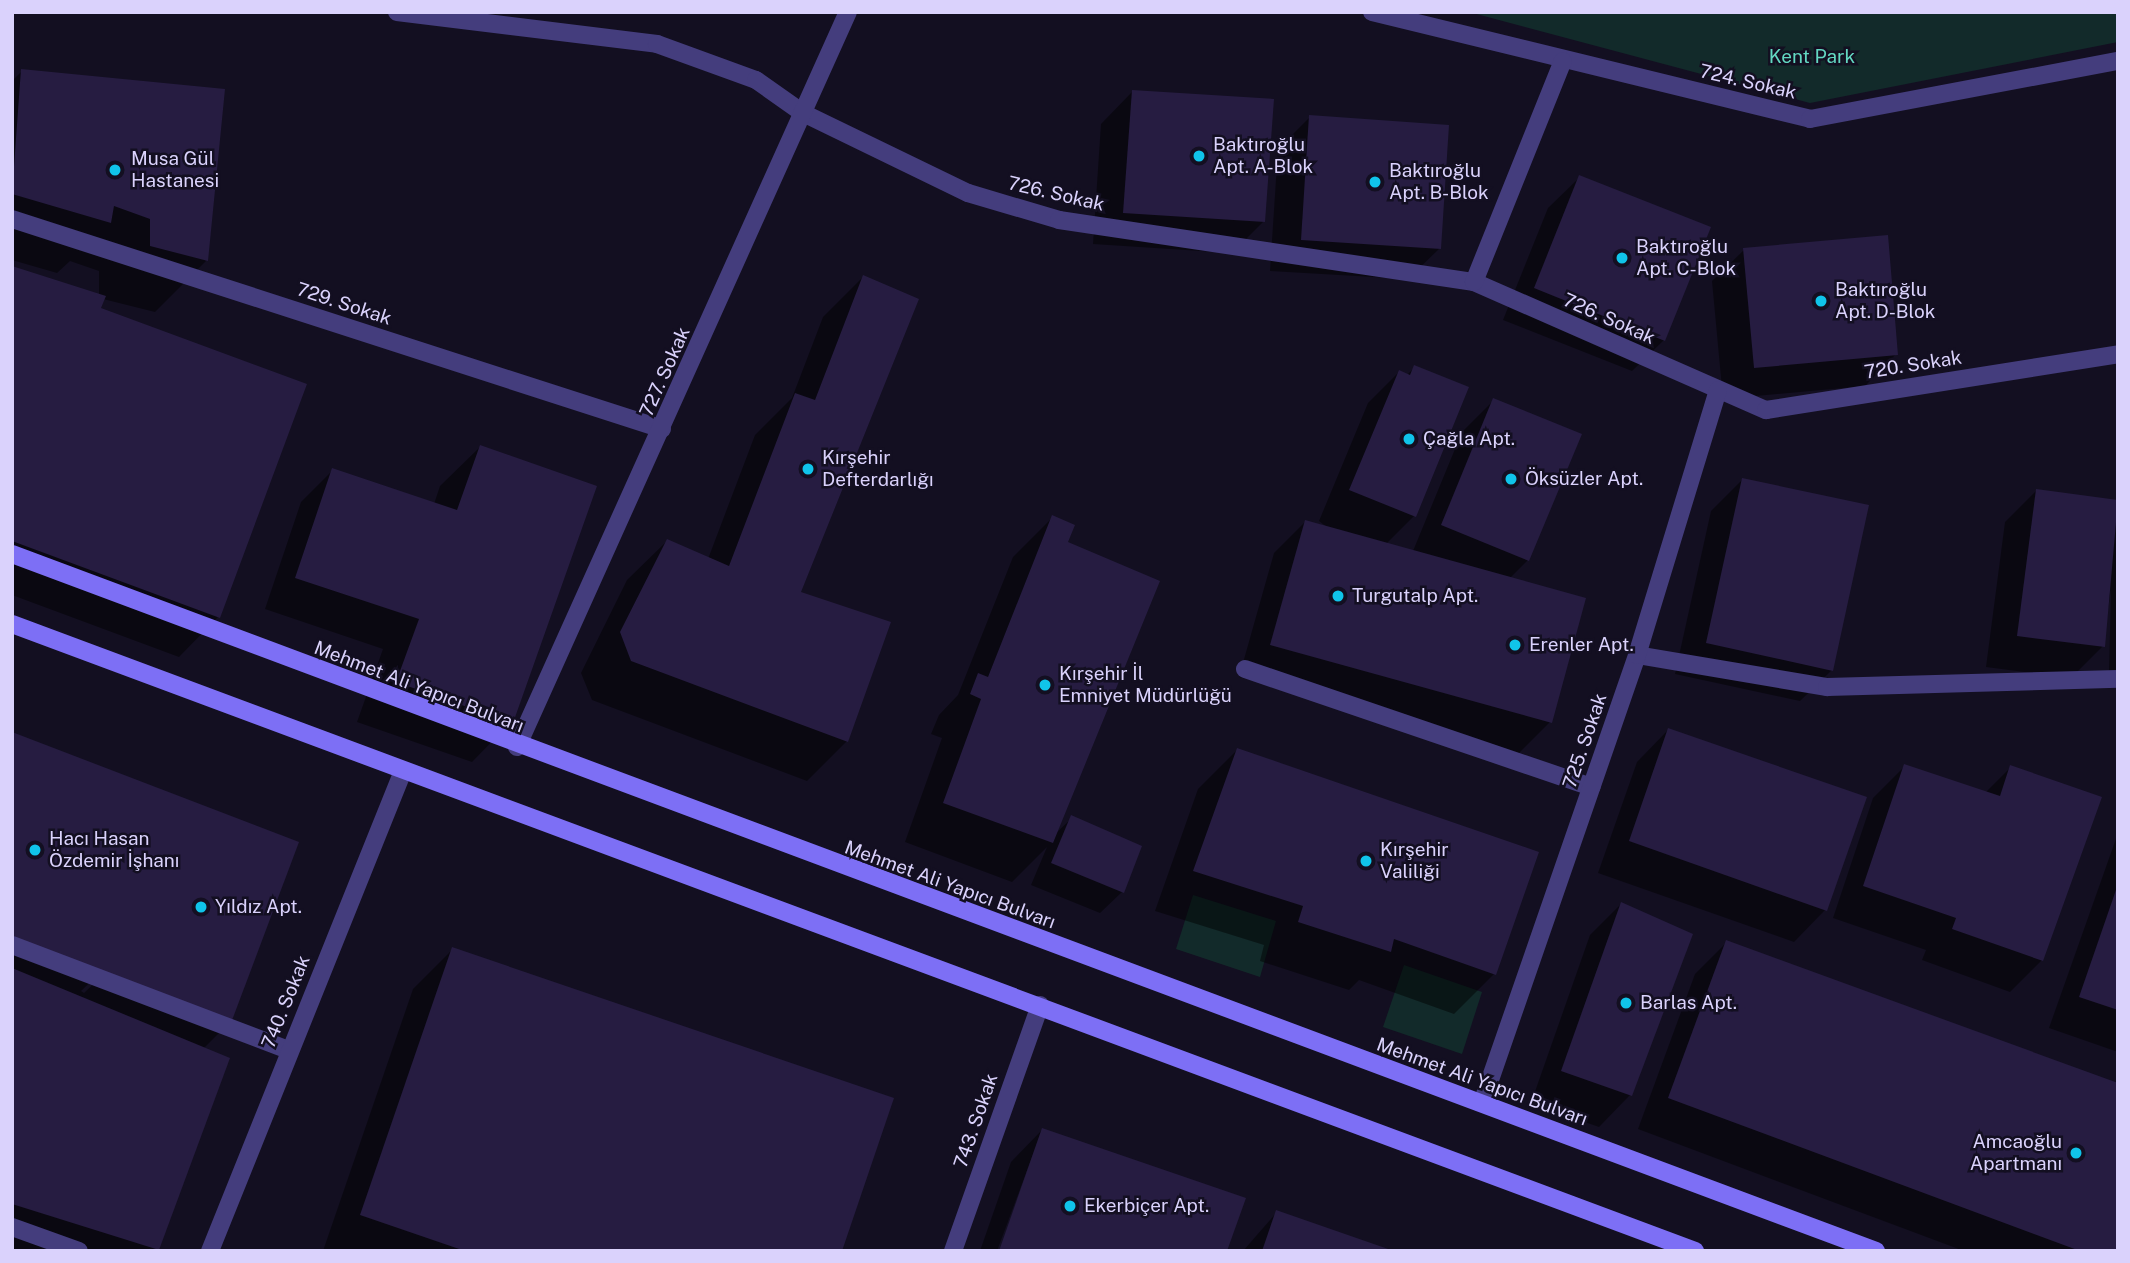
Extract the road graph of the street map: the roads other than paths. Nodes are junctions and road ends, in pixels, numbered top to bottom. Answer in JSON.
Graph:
{"nodes":[{"id":1,"x":397,"y":12,"type":"edge"},
{"id":2,"x":848,"y":12,"type":"edge"},
{"id":3,"x":1372,"y":12,"type":"edge"},
{"id":4,"x":1563,"y":61,"type":"junction"},
{"id":5,"x":2118,"y":61,"type":"edge"},
{"id":6,"x":803,"y":113,"type":"junction"},
{"id":7,"x":12,"y":219,"type":"edge"},
{"id":8,"x":1474,"y":282,"type":"junction"},
{"id":9,"x":2118,"y":354,"type":"edge"},
{"id":10,"x":1718,"y":390,"type":"junction"},
{"id":11,"x":662,"y":429,"type":"junction"},
{"id":12,"x":12,"y":554,"type":"edge"},
{"id":13,"x":12,"y":624,"type":"edge"},
{"id":14,"x":1637,"y":655,"type":"junction"},
{"id":15,"x":1245,"y":669,"type":"dead end"},
{"id":16,"x":2118,"y":679,"type":"edge"},
{"id":17,"x":517,"y":747,"type":"junction"},
{"id":18,"x":402,"y":771,"type":"junction"},
{"id":19,"x":1591,"y":787,"type":"junction"},
{"id":20,"x":12,"y":945,"type":"edge"},
{"id":21,"x":1040,"y":1005,"type":"junction"},
{"id":22,"x":289,"y":1051,"type":"junction"},
{"id":23,"x":1482,"y":1103,"type":"junction"},
{"id":24,"x":12,"y":1227,"type":"edge"},
{"id":25,"x":79,"y":1251,"type":"edge"},
{"id":26,"x":210,"y":1251,"type":"edge"},
{"id":27,"x":953,"y":1251,"type":"edge"},
{"id":28,"x":1695,"y":1251,"type":"edge"},
{"id":29,"x":1875,"y":1251,"type":"edge"}],
"edges":[{"from":1,"to":6,"type":"street","name":"726. Sokak"},
{"from":2,"to":6,"type":"street","name":"727. Sokak"},
{"from":3,"to":4,"type":"street","name":"724. Sokak"},
{"from":4,"to":5,"type":"street","name":"724. Sokak"},
{"from":4,"to":8,"type":"street"},
{"from":6,"to":8,"type":"street","name":"726. Sokak"},
{"from":6,"to":11,"type":"street","name":"727. Sokak"},
{"from":7,"to":11,"type":"street","name":"729. Sokak"},
{"from":8,"to":10,"type":"street","name":"726. Sokak"},
{"from":9,"to":10,"type":"street","name":"720. Sokak"},
{"from":10,"to":14,"type":"street","name":"725. Sokak"},
{"from":11,"to":17,"type":"street","name":"727. Sokak"},
{"from":12,"to":17,"type":"main road","name":"Mehmet Ali Yapıcı Bulvarı"},
{"from":13,"to":18,"type":"main road"},
{"from":14,"to":16,"type":"street"},
{"from":14,"to":19,"type":"street","name":"725. Sokak"},
{"from":15,"to":19,"type":"street"},
{"from":17,"to":23,"type":"main road","name":"Mehmet Ali Yapıcı Bulvarı"},
{"from":18,"to":21,"type":"main road"},
{"from":18,"to":22,"type":"street","name":"740. Sokak"},
{"from":19,"to":23,"type":"street","name":"725. Sokak"},
{"from":20,"to":22,"type":"street"},
{"from":21,"to":27,"type":"street","name":"743. Sokak"},
{"from":21,"to":28,"type":"main road"},
{"from":22,"to":26,"type":"street","name":"740. Sokak"},
{"from":23,"to":29,"type":"main road","name":"Mehmet Ali Yapıcı Bulvarı"},
{"from":24,"to":25,"type":"street"}]}
